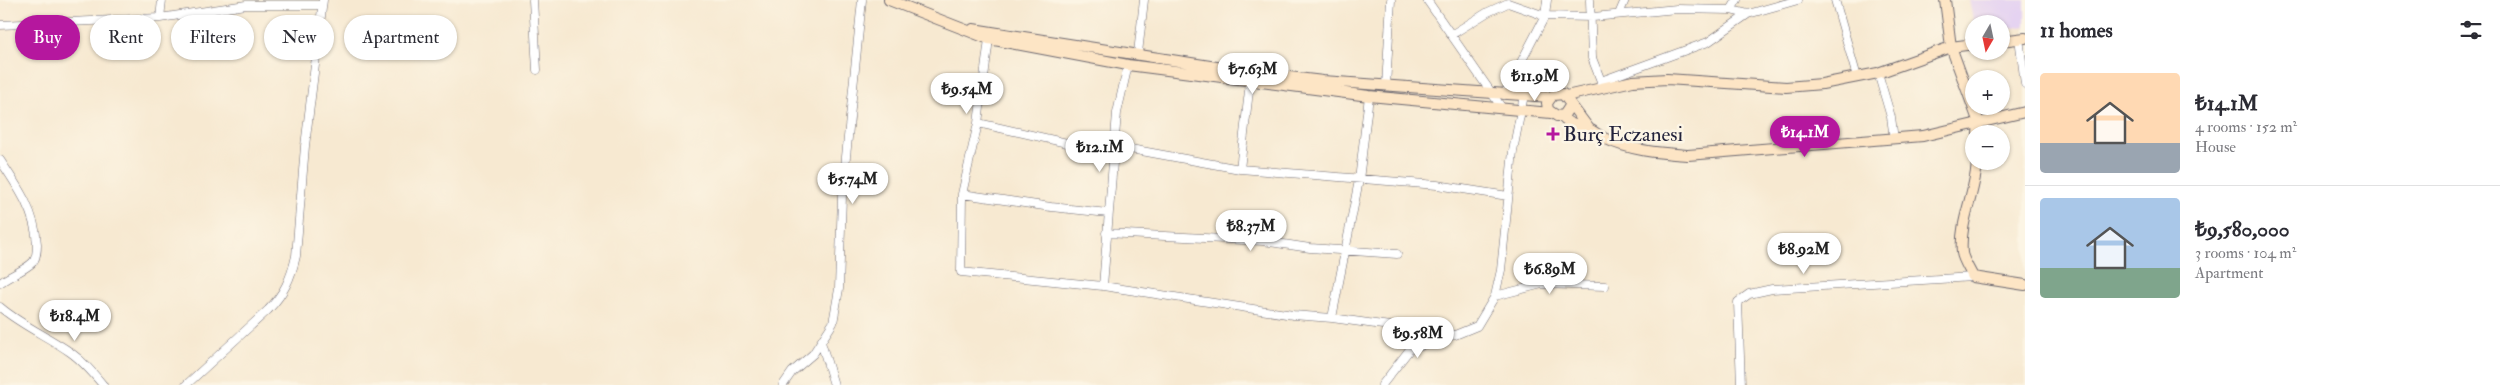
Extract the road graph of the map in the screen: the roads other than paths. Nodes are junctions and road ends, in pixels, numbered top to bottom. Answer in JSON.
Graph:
{"nodes":[{"id":1,"x":162,"y":0,"type":"edge"},
{"id":2,"x":533,"y":0,"type":"edge"},
{"id":3,"x":862,"y":0,"type":"edge"},
{"id":4,"x":889,"y":0,"type":"edge"},
{"id":5,"x":1144,"y":0,"type":"edge"},
{"id":6,"x":1391,"y":0,"type":"edge"},
{"id":7,"x":1427,"y":0,"type":"edge"},
{"id":8,"x":1547,"y":0,"type":"edge"},
{"id":9,"x":1590,"y":0,"type":"edge"},
{"id":10,"x":1625,"y":0,"type":"edge"},
{"id":11,"x":1737,"y":0,"type":"edge"},
{"id":12,"x":1798,"y":0,"type":"edge"},
{"id":13,"x":1835,"y":0,"type":"edge"},
{"id":14,"x":1945,"y":0,"type":"edge"},
{"id":15,"x":1507,"y":2,"type":"edge"},
{"id":16,"x":322,"y":3,"type":"edge"},
{"id":17,"x":1731,"y":10,"type":"junction"},
{"id":18,"x":1619,"y":14,"type":"junction"},
{"id":19,"x":1748,"y":14,"type":"junction"},
{"id":20,"x":160,"y":15,"type":"edge"},
{"id":21,"x":1545,"y":16,"type":"junction"},
{"id":22,"x":1592,"y":17,"type":"junction"},
{"id":23,"x":161,"y":18,"type":"edge"},
{"id":24,"x":90,"y":21,"type":"edge"},
{"id":25,"x":0,"y":25,"type":"edge"},
{"id":26,"x":966,"y":28,"type":"junction"},
{"id":27,"x":1451,"y":35,"type":"junction"},
{"id":28,"x":2022,"y":38,"type":"edge"},
{"id":29,"x":989,"y":39,"type":"junction"},
{"id":30,"x":1965,"y":45,"type":"edge"},
{"id":31,"x":1951,"y":47,"type":"junction"},
{"id":32,"x":1138,"y":53,"type":"junction"},
{"id":33,"x":1150,"y":55,"type":"junction"},
{"id":34,"x":1128,"y":65,"type":"junction"},
{"id":35,"x":1148,"y":68,"type":"junction"},
{"id":36,"x":536,"y":70,"type":"dead end"},
{"id":37,"x":1878,"y":73,"type":"junction"},
{"id":38,"x":1857,"y":77,"type":"junction"},
{"id":39,"x":1250,"y":82,"type":"junction"},
{"id":40,"x":2025,"y":84,"type":"edge"},
{"id":41,"x":1600,"y":85,"type":"junction"},
{"id":42,"x":1386,"y":86,"type":"junction"},
{"id":43,"x":1492,"y":94,"type":"junction"},
{"id":44,"x":1504,"y":95,"type":"junction"},
{"id":45,"x":1524,"y":95,"type":"junction"},
{"id":46,"x":1369,"y":96,"type":"junction"},
{"id":47,"x":1550,"y":97,"type":"junction"},
{"id":48,"x":1568,"y":101,"type":"junction"},
{"id":49,"x":1502,"y":108,"type":"junction"},
{"id":50,"x":1522,"y":110,"type":"junction"},
{"id":51,"x":2025,"y":112,"type":"edge"},
{"id":52,"x":1556,"y":114,"type":"junction"},
{"id":53,"x":978,"y":123,"type":"junction"},
{"id":54,"x":1977,"y":125,"type":"edge"},
{"id":55,"x":1987,"y":125,"type":"edge"},
{"id":56,"x":1590,"y":130,"type":"junction"},
{"id":57,"x":1965,"y":130,"type":"edge"},
{"id":58,"x":1894,"y":139,"type":"junction"},
{"id":59,"x":1114,"y":146,"type":"junction"},
{"id":60,"x":0,"y":160,"type":"edge"},
{"id":61,"x":1240,"y":169,"type":"junction"},
{"id":62,"x":1976,"y":170,"type":"edge"},
{"id":63,"x":1359,"y":180,"type":"junction"},
{"id":64,"x":962,"y":194,"type":"junction"},
{"id":65,"x":1508,"y":196,"type":"junction"},
{"id":66,"x":1108,"y":213,"type":"junction"},
{"id":67,"x":1106,"y":233,"type":"junction"},
{"id":68,"x":1345,"y":250,"type":"junction"},
{"id":69,"x":1397,"y":254,"type":"dead end"},
{"id":70,"x":1974,"y":277,"type":"junction"},
{"id":71,"x":0,"y":283,"type":"edge"},
{"id":72,"x":2025,"y":285,"type":"edge"},
{"id":73,"x":1103,"y":286,"type":"junction"},
{"id":74,"x":1605,"y":286,"type":"dead end"},
{"id":75,"x":1494,"y":296,"type":"junction"},
{"id":76,"x":0,"y":307,"type":"edge"},
{"id":77,"x":1332,"y":318,"type":"junction"},
{"id":78,"x":1404,"y":329,"type":"junction"},
{"id":79,"x":1455,"y":335,"type":"junction"},
{"id":80,"x":821,"y":342,"type":"junction"},
{"id":81,"x":1421,"y":346,"type":"junction"},
{"id":82,"x":1390,"y":381,"type":"edge"},
{"id":83,"x":103,"y":385,"type":"edge"},
{"id":84,"x":186,"y":385,"type":"edge"},
{"id":85,"x":783,"y":385,"type":"edge"},
{"id":86,"x":834,"y":385,"type":"edge"},
{"id":87,"x":1382,"y":385,"type":"edge"},
{"id":88,"x":1741,"y":385,"type":"edge"}],
"edges":[{"from":1,"to":20,"type":"street"},
{"from":2,"to":36,"type":"street"},
{"from":3,"to":80,"type":"street"},
{"from":4,"to":26,"type":"main road"},
{"from":5,"to":32,"type":"street"},
{"from":6,"to":42,"type":"street"},
{"from":7,"to":27,"type":"street"},
{"from":8,"to":21,"type":"street"},
{"from":9,"to":22,"type":"street"},
{"from":10,"to":18,"type":"street"},
{"from":11,"to":17,"type":"street"},
{"from":12,"to":19,"type":"street"},
{"from":13,"to":38,"type":"street"},
{"from":14,"to":31,"type":"main road"},
{"from":15,"to":21,"type":"street"},
{"from":15,"to":27,"type":"street"},
{"from":16,"to":23,"type":"street"},
{"from":16,"to":84,"type":"street"},
{"from":17,"to":18,"type":"street"},
{"from":17,"to":19,"type":"street"},
{"from":18,"to":22,"type":"street"},
{"from":19,"to":41,"type":"street"},
{"from":21,"to":22,"type":"street"},
{"from":21,"to":44,"type":"street"},
{"from":22,"to":41,"type":"street"},
{"from":24,"to":25,"type":"street"},
{"from":26,"to":29,"type":"main road"},
{"from":26,"to":32,"type":"main road"},
{"from":27,"to":43,"type":"street"},
{"from":28,"to":40,"type":"street"},
{"from":29,"to":34,"type":"main road"},
{"from":29,"to":53,"type":"street"},
{"from":30,"to":31,"type":"main road"},
{"from":31,"to":37,"type":"main road"},
{"from":31,"to":54,"type":"main road"},
{"from":32,"to":33,"type":"main road"},
{"from":33,"to":35,"type":"main road"},
{"from":33,"to":42,"type":"main road"},
{"from":34,"to":35,"type":"main road"},
{"from":34,"to":59,"type":"street"},
{"from":35,"to":39,"type":"main road"},
{"from":37,"to":38,"type":"main road"},
{"from":37,"to":58,"type":"street"},
{"from":38,"to":41,"type":"main road"},
{"from":39,"to":46,"type":"main road"},
{"from":39,"to":61,"type":"street"},
{"from":41,"to":48,"type":"main road"},
{"from":42,"to":43,"type":"main road"},
{"from":43,"to":44,"type":"main road"},
{"from":43,"to":49,"type":"street"},
{"from":44,"to":45,"type":"main road"},
{"from":45,"to":47,"type":"main road"},
{"from":45,"to":50,"type":"street"},
{"from":46,"to":49,"type":"main road"},
{"from":46,"to":63,"type":"street"},
{"from":47,"to":48,"type":"main road"},
{"from":47,"to":52,"type":"main road"},
{"from":48,"to":52,"type":"main road"},
{"from":48,"to":56,"type":"main road"},
{"from":49,"to":50,"type":"main road"},
{"from":50,"to":52,"type":"main road"},
{"from":50,"to":65,"type":"street"},
{"from":51,"to":55,"type":"main road"},
{"from":52,"to":56,"type":"main road"},
{"from":53,"to":59,"type":"street"},
{"from":53,"to":64,"type":"street"},
{"from":56,"to":58,"type":"main road"},
{"from":57,"to":58,"type":"main road"},
{"from":59,"to":61,"type":"street"},
{"from":59,"to":66,"type":"street"},
{"from":60,"to":71,"type":"street"},
{"from":61,"to":63,"type":"street"},
{"from":62,"to":70,"type":"main road"},
{"from":63,"to":65,"type":"street"},
{"from":63,"to":68,"type":"street"},
{"from":64,"to":66,"type":"street"},
{"from":64,"to":73,"type":"street"},
{"from":65,"to":75,"type":"street"},
{"from":66,"to":67,"type":"street"},
{"from":67,"to":68,"type":"street"},
{"from":67,"to":73,"type":"street"},
{"from":68,"to":69,"type":"street"},
{"from":68,"to":77,"type":"street"},
{"from":70,"to":72,"type":"main road"},
{"from":70,"to":88,"type":"street"},
{"from":73,"to":77,"type":"street"},
{"from":74,"to":75,"type":"street"},
{"from":75,"to":79,"type":"street"},
{"from":76,"to":83,"type":"street"},
{"from":77,"to":78,"type":"street"},
{"from":78,"to":79,"type":"street"},
{"from":78,"to":81,"type":"street"},
{"from":79,"to":81,"type":"street"},
{"from":80,"to":85,"type":"street"},
{"from":80,"to":86,"type":"street"},
{"from":81,"to":82,"type":"street"},
{"from":82,"to":87,"type":"street"}]}
